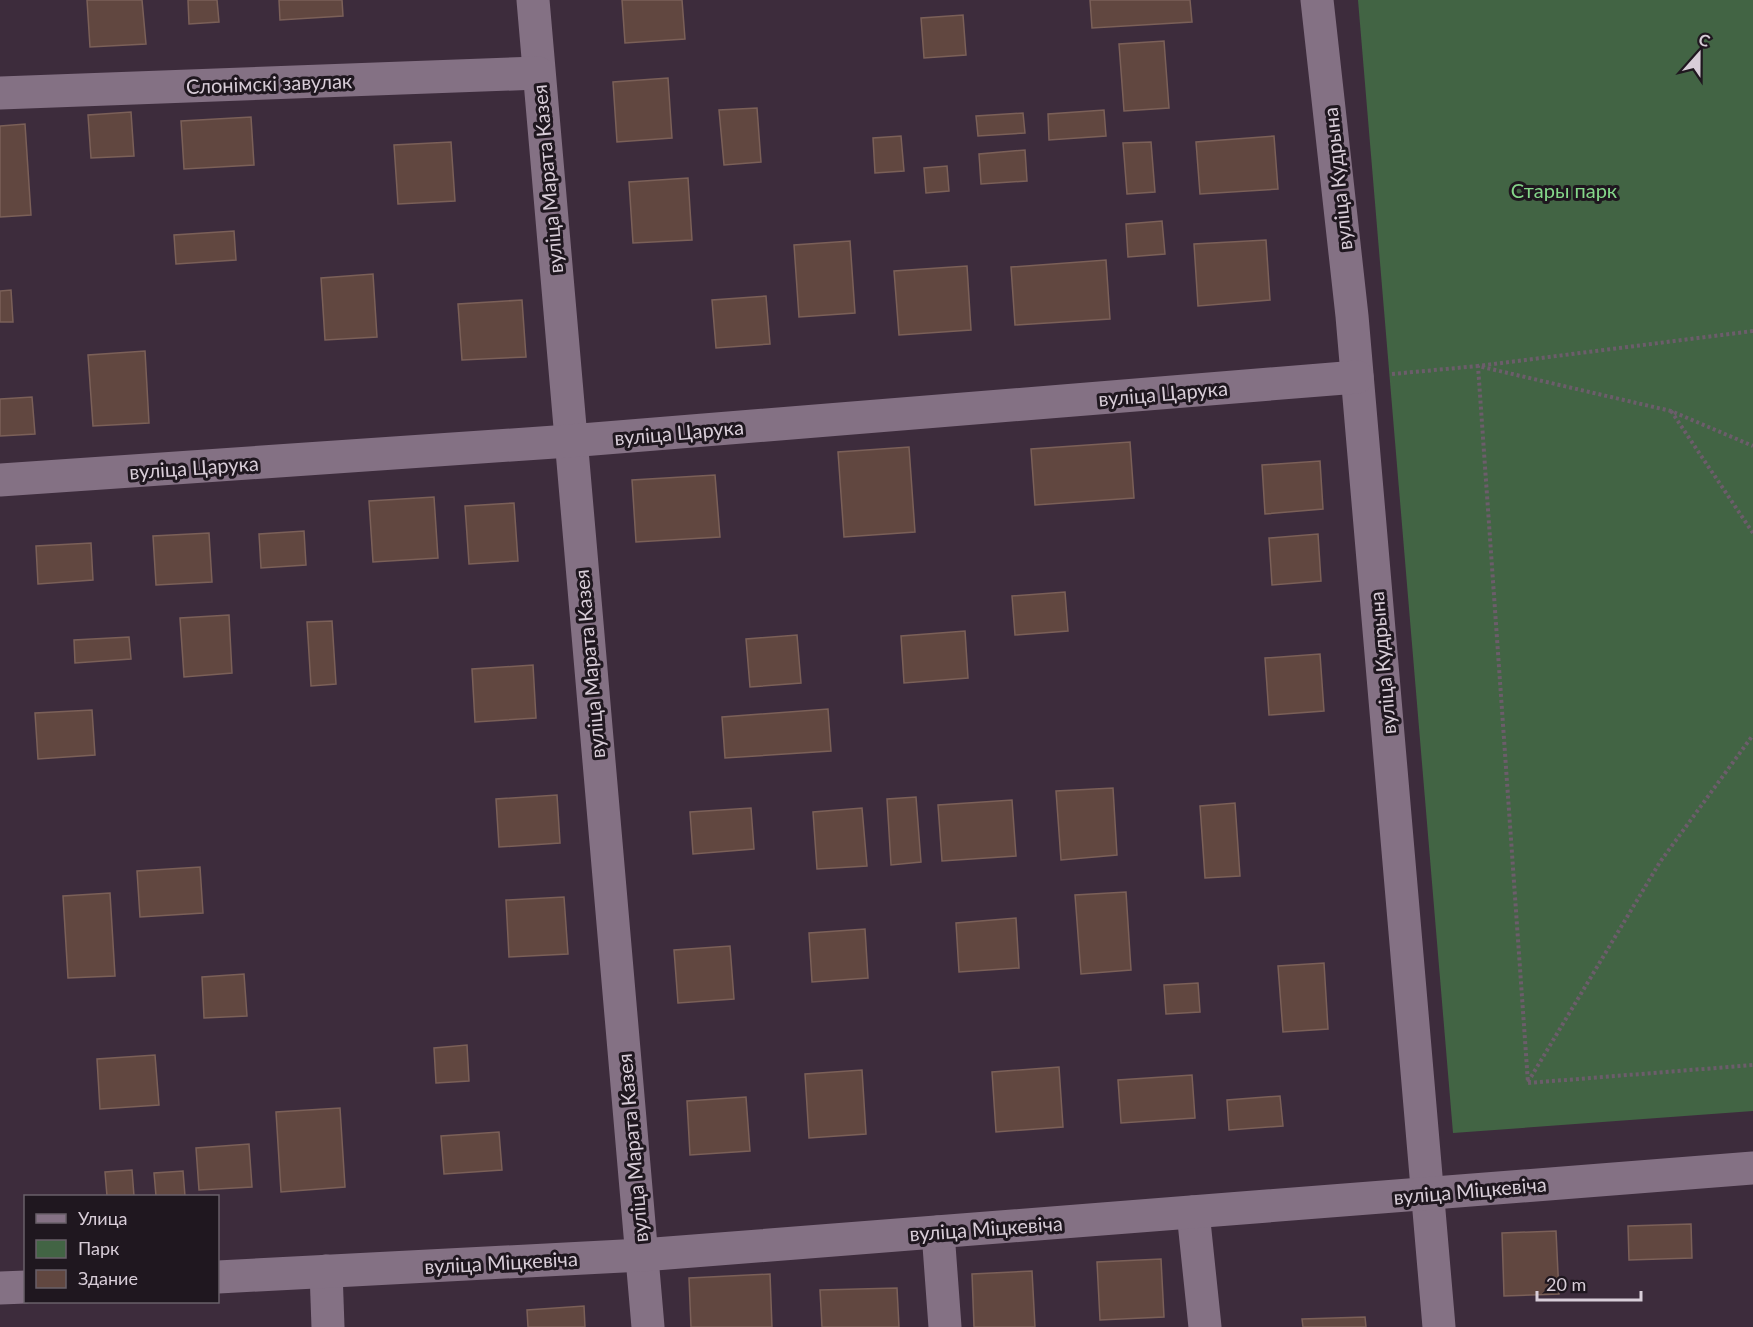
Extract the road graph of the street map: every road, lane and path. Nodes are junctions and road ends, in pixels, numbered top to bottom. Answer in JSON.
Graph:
{"nodes":[{"id":1,"x":533,"y":0,"type":"edge"},
{"id":2,"x":1317,"y":0,"type":"edge"},
{"id":3,"x":538,"y":74,"type":"junction"},
{"id":4,"x":0,"y":93,"type":"edge"},
{"id":5,"x":1753,"y":331,"type":"edge"},
{"id":6,"x":1478,"y":366,"type":"junction"},
{"id":7,"x":1357,"y":377,"type":"junction"},
{"id":8,"x":1671,"y":411,"type":"junction"},
{"id":9,"x":569,"y":441,"type":"junction"},
{"id":10,"x":1753,"y":446,"type":"edge"},
{"id":11,"x":0,"y":480,"type":"edge"},
{"id":12,"x":1753,"y":533,"type":"edge"},
{"id":13,"x":1753,"y":735,"type":"edge"},
{"id":14,"x":1753,"y":1065,"type":"edge"},
{"id":15,"x":1528,"y":1083,"type":"junction"},
{"id":16,"x":1753,"y":1168,"type":"edge"},
{"id":17,"x":1428,"y":1194,"type":"junction"},
{"id":18,"x":1193,"y":1212,"type":"junction"},
{"id":19,"x":938,"y":1232,"type":"junction"},
{"id":20,"x":642,"y":1255,"type":"junction"},
{"id":21,"x":326,"y":1271,"type":"junction"},
{"id":22,"x":219,"y":1277,"type":"edge"},
{"id":23,"x":24,"y":1287,"type":"edge"},
{"id":24,"x":0,"y":1288,"type":"edge"},
{"id":25,"x":328,"y":1327,"type":"edge"},
{"id":26,"x":648,"y":1327,"type":"edge"},
{"id":27,"x":945,"y":1327,"type":"edge"},
{"id":28,"x":1205,"y":1327,"type":"edge"},
{"id":29,"x":1439,"y":1327,"type":"edge"}],
"edges":[{"from":1,"to":3,"type":"street","name":"вуліца Марата Казея"},
{"from":2,"to":7,"type":"street","name":"вуліца Кудрына"},
{"from":3,"to":4,"type":"street","name":"Слонімскі завулак"},
{"from":3,"to":9,"type":"street","name":"вуліца Марата Казея"},
{"from":5,"to":6,"type":"path"},
{"from":6,"to":7,"type":"path"},
{"from":6,"to":8,"type":"path"},
{"from":6,"to":15,"type":"path"},
{"from":7,"to":9,"type":"street","name":"вуліца Царука"},
{"from":7,"to":17,"type":"street","name":"вуліца Кудрына"},
{"from":8,"to":10,"type":"path"},
{"from":8,"to":12,"type":"path"},
{"from":9,"to":11,"type":"street","name":"вуліца Царука"},
{"from":9,"to":20,"type":"street","name":"вуліца Марата Казея"},
{"from":13,"to":15,"type":"path"},
{"from":14,"to":15,"type":"path"},
{"from":16,"to":17,"type":"street","name":"вуліца Міцкевіча"},
{"from":17,"to":18,"type":"street","name":"вуліца Міцкевіча"},
{"from":17,"to":29,"type":"street","name":"вуліца Кудрына"},
{"from":18,"to":19,"type":"street","name":"вуліца Міцкевіча"},
{"from":18,"to":28,"type":"street"},
{"from":19,"to":20,"type":"street","name":"вуліца Міцкевіча"},
{"from":19,"to":27,"type":"street"},
{"from":20,"to":21,"type":"street","name":"вуліца Міцкевіча"},
{"from":20,"to":26,"type":"street","name":"вуліца Марата Казея"},
{"from":21,"to":22,"type":"street","name":"вуліца Міцкевіча"},
{"from":21,"to":25,"type":"street"},
{"from":23,"to":24,"type":"street"}]}
